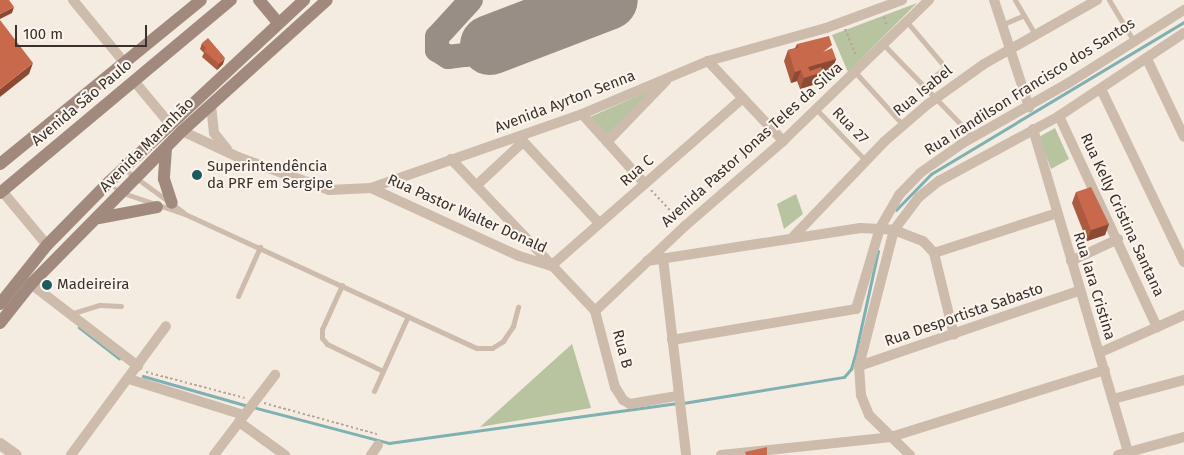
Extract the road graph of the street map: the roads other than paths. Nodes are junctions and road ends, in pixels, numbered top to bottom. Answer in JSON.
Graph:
{"nodes":[{"id":1,"x":73,"y":0,"type":"edge"},
{"id":2,"x":201,"y":0,"type":"edge"},
{"id":3,"x":231,"y":0,"type":"edge"},
{"id":4,"x":259,"y":0,"type":"edge"},
{"id":5,"x":304,"y":0,"type":"edge"},
{"id":6,"x":326,"y":0,"type":"edge"},
{"id":7,"x":902,"y":0,"type":"edge"},
{"id":8,"x":929,"y":0,"type":"edge"},
{"id":9,"x":994,"y":0,"type":"edge"},
{"id":10,"x":1015,"y":0,"type":"edge"},
{"id":11,"x":1097,"y":0,"type":"edge"},
{"id":12,"x":1109,"y":0,"type":"edge"},
{"id":13,"x":1184,"y":10,"type":"edge"},
{"id":14,"x":1024,"y":15,"type":"junction"},
{"id":15,"x":907,"y":22,"type":"junction"},
{"id":16,"x":278,"y":23,"type":"junction"},
{"id":17,"x":1001,"y":25,"type":"junction"},
{"id":18,"x":1184,"y":33,"type":"edge"},
{"id":19,"x":1036,"y":36,"type":"junction"},
{"id":20,"x":1134,"y":40,"type":"junction"},
{"id":21,"x":887,"y":41,"type":"junction"},
{"id":22,"x":1010,"y":49,"type":"junction"},
{"id":23,"x":1147,"y":59,"type":"junction"},
{"id":24,"x":708,"y":61,"type":"junction"},
{"id":25,"x":124,"y":62,"type":"junction"},
{"id":26,"x":858,"y":69,"type":"junction"},
{"id":27,"x":668,"y":79,"type":"junction"},
{"id":28,"x":134,"y":81,"type":"junction"},
{"id":29,"x":925,"y":85,"type":"junction"},
{"id":30,"x":1101,"y":89,"type":"junction"},
{"id":31,"x":742,"y":98,"type":"junction"},
{"id":32,"x":937,"y":98,"type":"junction"},
{"id":33,"x":211,"y":105,"type":"junction"},
{"id":34,"x":1028,"y":107,"type":"junction"},
{"id":35,"x":816,"y":109,"type":"junction"},
{"id":36,"x":582,"y":114,"type":"junction"},
{"id":37,"x":1059,"y":116,"type":"junction"},
{"id":38,"x":170,"y":124,"type":"junction"},
{"id":39,"x":903,"y":125,"type":"junction"},
{"id":40,"x":1033,"y":129,"type":"junction"},
{"id":41,"x":182,"y":131,"type":"junction"},
{"id":42,"x":973,"y":137,"type":"junction"},
{"id":43,"x":1184,"y":138,"type":"edge"},
{"id":44,"x":521,"y":140,"type":"junction"},
{"id":45,"x":783,"y":141,"type":"junction"},
{"id":46,"x":607,"y":142,"type":"junction"},
{"id":47,"x":166,"y":148,"type":"junction"},
{"id":48,"x":238,"y":157,"type":"junction"},
{"id":49,"x":451,"y":159,"type":"junction"},
{"id":50,"x":866,"y":161,"type":"junction"},
{"id":51,"x":0,"y":164,"type":"edge"},
{"id":52,"x":123,"y":168,"type":"junction"},
{"id":53,"x":136,"y":180,"type":"junction"},
{"id":54,"x":109,"y":182,"type":"junction"},
{"id":55,"x":645,"y":184,"type":"junction"},
{"id":56,"x":477,"y":185,"type":"junction"},
{"id":57,"x":371,"y":188,"type":"junction"},
{"id":58,"x":1,"y":192,"type":"edge"},
{"id":59,"x":123,"y":193,"type":"junction"},
{"id":60,"x":172,"y":203,"type":"junction"},
{"id":61,"x":157,"y":207,"type":"junction"},
{"id":62,"x":1057,"y":213,"type":"junction"},
{"id":63,"x":186,"y":214,"type":"junction"},
{"id":64,"x":94,"y":220,"type":"junction"},
{"id":65,"x":599,"y":223,"type":"junction"},
{"id":66,"x":880,"y":228,"type":"junction"},
{"id":67,"x":894,"y":230,"type":"junction"},
{"id":68,"x":792,"y":238,"type":"junction"},
{"id":69,"x":1118,"y":239,"type":"junction"},
{"id":70,"x":48,"y":245,"type":"junction"},
{"id":71,"x":260,"y":247,"type":"junction"},
{"id":72,"x":934,"y":253,"type":"junction"},
{"id":73,"x":663,"y":258,"type":"junction"},
{"id":74,"x":646,"y":261,"type":"junction"},
{"id":75,"x":1071,"y":261,"type":"junction"},
{"id":76,"x":1184,"y":262,"type":"edge"},
{"id":77,"x":551,"y":266,"type":"junction"},
{"id":78,"x":31,"y":284,"type":"junction"},
{"id":79,"x":342,"y":285,"type":"junction"},
{"id":80,"x":1078,"y":291,"type":"junction"},
{"id":81,"x":238,"y":296,"type":"dead end"},
{"id":82,"x":0,"y":304,"type":"edge"},
{"id":83,"x":121,"y":306,"type":"dead end"},
{"id":84,"x":518,"y":307,"type":"dead end"},
{"id":85,"x":595,"y":311,"type":"junction"},
{"id":86,"x":68,"y":314,"type":"junction"},
{"id":87,"x":1184,"y":315,"type":"edge"},
{"id":88,"x":408,"y":316,"type":"junction"},
{"id":89,"x":0,"y":323,"type":"edge"},
{"id":90,"x":166,"y":326,"type":"dead end"},
{"id":91,"x":1157,"y":327,"type":"junction"},
{"id":92,"x":954,"y":335,"type":"junction"},
{"id":93,"x":672,"y":340,"type":"junction"},
{"id":94,"x":1099,"y":353,"type":"junction"},
{"id":95,"x":138,"y":366,"type":"junction"},
{"id":96,"x":859,"y":366,"type":"junction"},
{"id":97,"x":1104,"y":370,"type":"junction"},
{"id":98,"x":383,"y":371,"type":"junction"},
{"id":99,"x":275,"y":375,"type":"dead end"},
{"id":100,"x":129,"y":379,"type":"junction"},
{"id":101,"x":1184,"y":380,"type":"edge"},
{"id":102,"x":374,"y":391,"type":"dead end"},
{"id":103,"x":677,"y":396,"type":"junction"},
{"id":104,"x":1113,"y":399,"type":"junction"},
{"id":105,"x":241,"y":418,"type":"junction"},
{"id":106,"x":891,"y":437,"type":"junction"},
{"id":107,"x":1184,"y":437,"type":"edge"},
{"id":108,"x":0,"y":444,"type":"edge"},
{"id":109,"x":378,"y":445,"type":"dead end"},
{"id":110,"x":1130,"y":453,"type":"edge"},
{"id":111,"x":16,"y":455,"type":"edge"},
{"id":112,"x":70,"y":455,"type":"edge"},
{"id":113,"x":214,"y":455,"type":"edge"},
{"id":114,"x":285,"y":455,"type":"edge"},
{"id":115,"x":371,"y":455,"type":"edge"},
{"id":116,"x":686,"y":455,"type":"edge"},
{"id":117,"x":720,"y":455,"type":"edge"},
{"id":118,"x":910,"y":455,"type":"edge"}],
"edges":[{"from":1,"to":25,"type":"street"},
{"from":2,"to":25,"type":"main road","name":"Avenida São Paulo"},
{"from":3,"to":28,"type":"main road","name":"Avenida São Paulo"},
{"from":4,"to":16,"type":"main road"},
{"from":5,"to":16,"type":"main road","name":"Avenida Maranhão"},
{"from":6,"to":33,"type":"main road","name":"Avenida Maranhão"},
{"from":7,"to":24,"type":"street","name":"Avenida Ayrton Senna"},
{"from":8,"to":15,"type":"street","name":"Avenida Pastor Jonas Teles da Silva"},
{"from":9,"to":17,"type":"street"},
{"from":10,"to":14,"type":"lane"},
{"from":11,"to":19,"type":"street","name":"Rua Isabel"},
{"from":12,"to":20,"type":"lane"},
{"from":13,"to":20,"type":"street","name":"Rua Irandilson Francisco dos Santos"},
{"from":14,"to":17,"type":"lane"},
{"from":14,"to":19,"type":"lane"},
{"from":15,"to":21,"type":"street","name":"Avenida Pastor Jonas Teles da Silva"},
{"from":15,"to":29,"type":"lane"},
{"from":16,"to":38,"type":"main road","name":"Avenida Maranhão"},
{"from":17,"to":22,"type":"street"},
{"from":18,"to":23,"type":"street"},
{"from":19,"to":22,"type":"street","name":"Rua Isabel"},
{"from":20,"to":34,"type":"street","name":"Rua Irandilson Francisco dos Santos"},
{"from":21,"to":26,"type":"street","name":"Avenida Pastor Jonas Teles da Silva"},
{"from":21,"to":29,"type":"lane"},
{"from":22,"to":32,"type":"street","name":"Rua Isabel"},
{"from":22,"to":34,"type":"street"},
{"from":23,"to":30,"type":"street"},
{"from":23,"to":43,"type":"street"},
{"from":24,"to":27,"type":"street","name":"Avenida Ayrton Senna"},
{"from":24,"to":31,"type":"street"},
{"from":25,"to":51,"type":"main road","name":"Avenida São Paulo"},
{"from":26,"to":35,"type":"street","name":"Avenida Pastor Jonas Teles da Silva"},
{"from":26,"to":39,"type":"lane"},
{"from":27,"to":36,"type":"street","name":"Avenida Ayrton Senna"},
{"from":27,"to":46,"type":"street"},
{"from":28,"to":38,"type":"street"},
{"from":28,"to":58,"type":"main road","name":"Avenida São Paulo"},
{"from":29,"to":32,"type":"lane"},
{"from":30,"to":37,"type":"street"},
{"from":30,"to":76,"type":"street"},
{"from":31,"to":45,"type":"street"},
{"from":31,"to":55,"type":"street","name":"Rua C"},
{"from":32,"to":39,"type":"street","name":"Rua Isabel"},
{"from":32,"to":42,"type":"lane"},
{"from":33,"to":41,"type":"main road","name":"Avenida Maranhão"},
{"from":33,"to":48,"type":"street","name":"Avenida Ayrton Senna"},
{"from":34,"to":42,"type":"street","name":"Rua Irandilson Francisco dos Santos"},
{"from":35,"to":45,"type":"street","name":"Avenida Pastor Jonas Teles da Silva"},
{"from":35,"to":50,"type":"lane","name":"Rua 27"},
{"from":36,"to":44,"type":"street","name":"Avenida Ayrton Senna"},
{"from":36,"to":46,"type":"street"},
{"from":37,"to":40,"type":"street"},
{"from":37,"to":69,"type":"street","name":"Rua Kelly Cristina Santana"},
{"from":38,"to":52,"type":"main road","name":"Avenida Maranhão"},
{"from":39,"to":50,"type":"street","name":"Rua Isabel"},
{"from":40,"to":62,"type":"street","name":"Rua Iara Cristina"},
{"from":40,"to":67,"type":"street"},
{"from":41,"to":47,"type":"main road","name":"Avenida Maranhão"},
{"from":41,"to":48,"type":"street","name":"Avenida Ayrton Senna"},
{"from":42,"to":66,"type":"street","name":"Rua Irandilson Francisco dos Santos"},
{"from":44,"to":49,"type":"street","name":"Avenida Ayrton Senna"},
{"from":44,"to":56,"type":"street"},
{"from":44,"to":65,"type":"street"},
{"from":45,"to":74,"type":"street","name":"Avenida Pastor Jonas Teles da Silva"},
{"from":46,"to":55,"type":"street"},
{"from":47,"to":53,"type":"main road","name":"Avenida Maranhão"},
{"from":47,"to":60,"type":"main road"},
{"from":48,"to":57,"type":"street","name":"Avenida Ayrton Senna"},
{"from":49,"to":56,"type":"street","name":"Rua B"},
{"from":49,"to":57,"type":"street","name":"Avenida Ayrton Senna"},
{"from":50,"to":68,"type":"street","name":"Rua Isabel"},
{"from":52,"to":53,"type":"lane"},
{"from":52,"to":54,"type":"main road","name":"Avenida Maranhão"},
{"from":53,"to":59,"type":"main road","name":"Avenida Maranhão"},
{"from":53,"to":60,"type":"lane"},
{"from":54,"to":59,"type":"lane"},
{"from":54,"to":70,"type":"main road","name":"Avenida Maranhão"},
{"from":55,"to":65,"type":"street","name":"Rua C"},
{"from":56,"to":77,"type":"street","name":"Rua B"},
{"from":57,"to":77,"type":"street","name":"Rua Pastor Walter Donald"},
{"from":58,"to":70,"type":"street"},
{"from":59,"to":61,"type":"lane"},
{"from":59,"to":64,"type":"main road","name":"Avenida Maranhão"},
{"from":60,"to":63,"type":"lane"},
{"from":61,"to":63,"type":"lane"},
{"from":61,"to":64,"type":"main road"},
{"from":62,"to":72,"type":"street"},
{"from":62,"to":75,"type":"street","name":"Rua Iara Cristina"},
{"from":63,"to":71,"type":"lane"},
{"from":64,"to":78,"type":"main road","name":"Avenida Maranhão"},
{"from":65,"to":77,"type":"street","name":"Rua C"},
{"from":66,"to":67,"type":"street"},
{"from":66,"to":68,"type":"street"},
{"from":66,"to":93,"type":"street","name":"Rua Irandilson Francisco dos Santos"},
{"from":67,"to":72,"type":"street"},
{"from":67,"to":96,"type":"street"},
{"from":68,"to":73,"type":"street"},
{"from":69,"to":75,"type":"street"},
{"from":69,"to":91,"type":"street","name":"Rua Kelly Cristina Santana"},
{"from":70,"to":82,"type":"main road","name":"Avenida Maranhão"},
{"from":71,"to":79,"type":"lane"},
{"from":71,"to":81,"type":"lane"},
{"from":72,"to":92,"type":"street"},
{"from":73,"to":74,"type":"street"},
{"from":73,"to":93,"type":"street"},
{"from":74,"to":85,"type":"street","name":"Avenida Pastor Jonas Teles da Silva"},
{"from":75,"to":80,"type":"street","name":"Rua Iara Cristina"},
{"from":77,"to":85,"type":"street","name":"Rua B"},
{"from":78,"to":86,"type":"street"},
{"from":78,"to":89,"type":"main road","name":"Avenida Maranhão"},
{"from":79,"to":88,"type":"lane"},
{"from":79,"to":98,"type":"lane"},
{"from":80,"to":92,"type":"street","name":"Rua Desportista Sabasto"},
{"from":80,"to":94,"type":"street","name":"Rua Iara Cristina"},
{"from":83,"to":86,"type":"lane"},
{"from":84,"to":88,"type":"lane"},
{"from":85,"to":103,"type":"street","name":"Rua B"},
{"from":86,"to":95,"type":"street"},
{"from":87,"to":91,"type":"street"},
{"from":88,"to":98,"type":"lane"},
{"from":90,"to":95,"type":"street"},
{"from":91,"to":94,"type":"street"},
{"from":92,"to":96,"type":"street","name":"Rua Desportista Sabasto"},
{"from":93,"to":103,"type":"street"},
{"from":94,"to":97,"type":"street","name":"Rua Iara Cristina"},
{"from":95,"to":100,"type":"street"},
{"from":96,"to":106,"type":"street"},
{"from":97,"to":104,"type":"street","name":"Rua Iara Cristina"},
{"from":97,"to":106,"type":"street"},
{"from":98,"to":102,"type":"lane"},
{"from":99,"to":105,"type":"street"},
{"from":100,"to":105,"type":"street"},
{"from":100,"to":112,"type":"street"},
{"from":101,"to":104,"type":"street"},
{"from":103,"to":116,"type":"street"},
{"from":104,"to":110,"type":"street","name":"Rua Iara Cristina"},
{"from":105,"to":113,"type":"street"},
{"from":105,"to":114,"type":"street"},
{"from":106,"to":117,"type":"street"},
{"from":106,"to":118,"type":"street"},
{"from":107,"to":110,"type":"street"},
{"from":108,"to":111,"type":"street"},
{"from":109,"to":115,"type":"street"}]}
